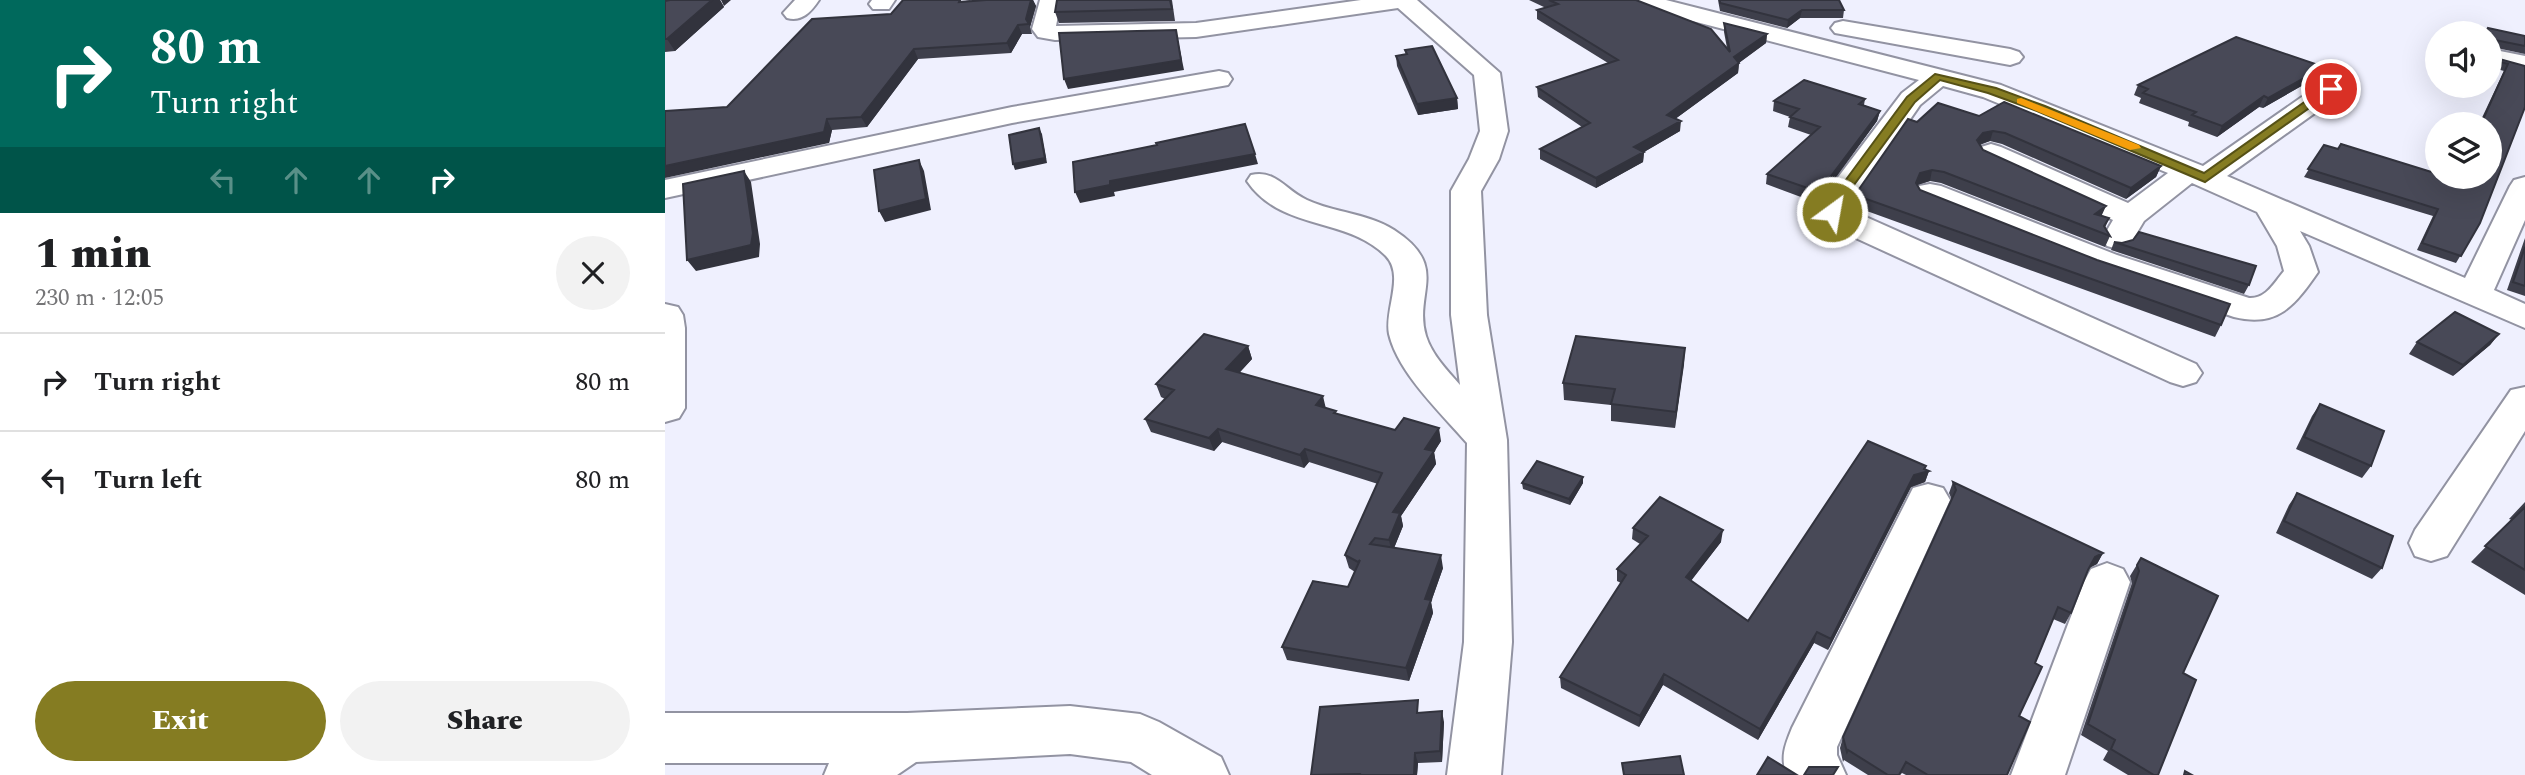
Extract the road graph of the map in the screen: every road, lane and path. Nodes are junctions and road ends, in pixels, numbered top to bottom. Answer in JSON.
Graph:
{"nodes":[{"id":1,"x":1403,"y":0,"type":"edge"},
{"id":2,"x":1639,"y":0,"type":"edge"},
{"id":3,"x":1048,"y":5,"type":"dead end"},
{"id":4,"x":1725,"y":21,"type":"junction"},
{"id":5,"x":2010,"y":57,"type":"dead end"},
{"id":6,"x":2502,"y":59,"type":"edge"},
{"id":7,"x":2525,"y":64,"type":"edge"},
{"id":8,"x":1938,"y":77,"type":"junction"},
{"id":9,"x":1219,"y":79,"type":"dead end"},
{"id":10,"x":2331,"y":89,"type":"dead end"},
{"id":11,"x":1991,"y":152,"type":"edge"},
{"id":12,"x":2197,"y":174,"type":"junction"},
{"id":13,"x":1262,"y":181,"type":"dead end"},
{"id":14,"x":2525,"y":186,"type":"edge"},
{"id":15,"x":665,"y":189,"type":"edge"},
{"id":16,"x":1930,"y":193,"type":"edge"},
{"id":17,"x":2269,"y":206,"type":"junction"},
{"id":18,"x":2131,"y":216,"type":"junction"},
{"id":19,"x":2105,"y":262,"type":"junction"},
{"id":20,"x":2474,"y":295,"type":"junction"},
{"id":21,"x":665,"y":315,"type":"edge"},
{"id":22,"x":2525,"y":317,"type":"edge"},
{"id":23,"x":2183,"y":373,"type":"dead end"},
{"id":24,"x":2525,"y":400,"type":"edge"},
{"id":25,"x":665,"y":408,"type":"edge"},
{"id":26,"x":1487,"y":440,"type":"junction"},
{"id":27,"x":1928,"y":500,"type":"dead end"},
{"id":28,"x":2431,"y":543,"type":"dead end"},
{"id":29,"x":2107,"y":582,"type":"dead end"},
{"id":30,"x":665,"y":738,"type":"edge"},
{"id":31,"x":907,"y":738,"type":"junction"},
{"id":32,"x":851,"y":775,"type":"edge"},
{"id":33,"x":1202,"y":775,"type":"edge"},
{"id":34,"x":1473,"y":775,"type":"edge"},
{"id":35,"x":1819,"y":775,"type":"edge"},
{"id":36,"x":2038,"y":775,"type":"edge"}],
"edges":[{"from":1,"to":3,"type":"street"},
{"from":1,"to":26,"type":"street"},
{"from":2,"to":4,"type":"street"},
{"from":4,"to":5,"type":"street"},
{"from":4,"to":8,"type":"street"},
{"from":6,"to":7,"type":"street"},
{"from":8,"to":12,"type":"street"},
{"from":8,"to":23,"type":"street"},
{"from":9,"to":15,"type":"street"},
{"from":10,"to":12,"type":"street"},
{"from":11,"to":18,"type":"street"},
{"from":12,"to":17,"type":"street"},
{"from":12,"to":18,"type":"street"},
{"from":13,"to":26,"type":"street"},
{"from":14,"to":20,"type":"street"},
{"from":16,"to":19,"type":"street"},
{"from":17,"to":19,"type":"street"},
{"from":17,"to":20,"type":"street"},
{"from":18,"to":19,"type":"street"},
{"from":20,"to":22,"type":"street"},
{"from":21,"to":25,"type":"street"},
{"from":24,"to":28,"type":"street"},
{"from":26,"to":34,"type":"street"},
{"from":27,"to":35,"type":"street"},
{"from":29,"to":36,"type":"street"},
{"from":30,"to":31,"type":"street"},
{"from":31,"to":32,"type":"street"},
{"from":31,"to":33,"type":"street"}]}
